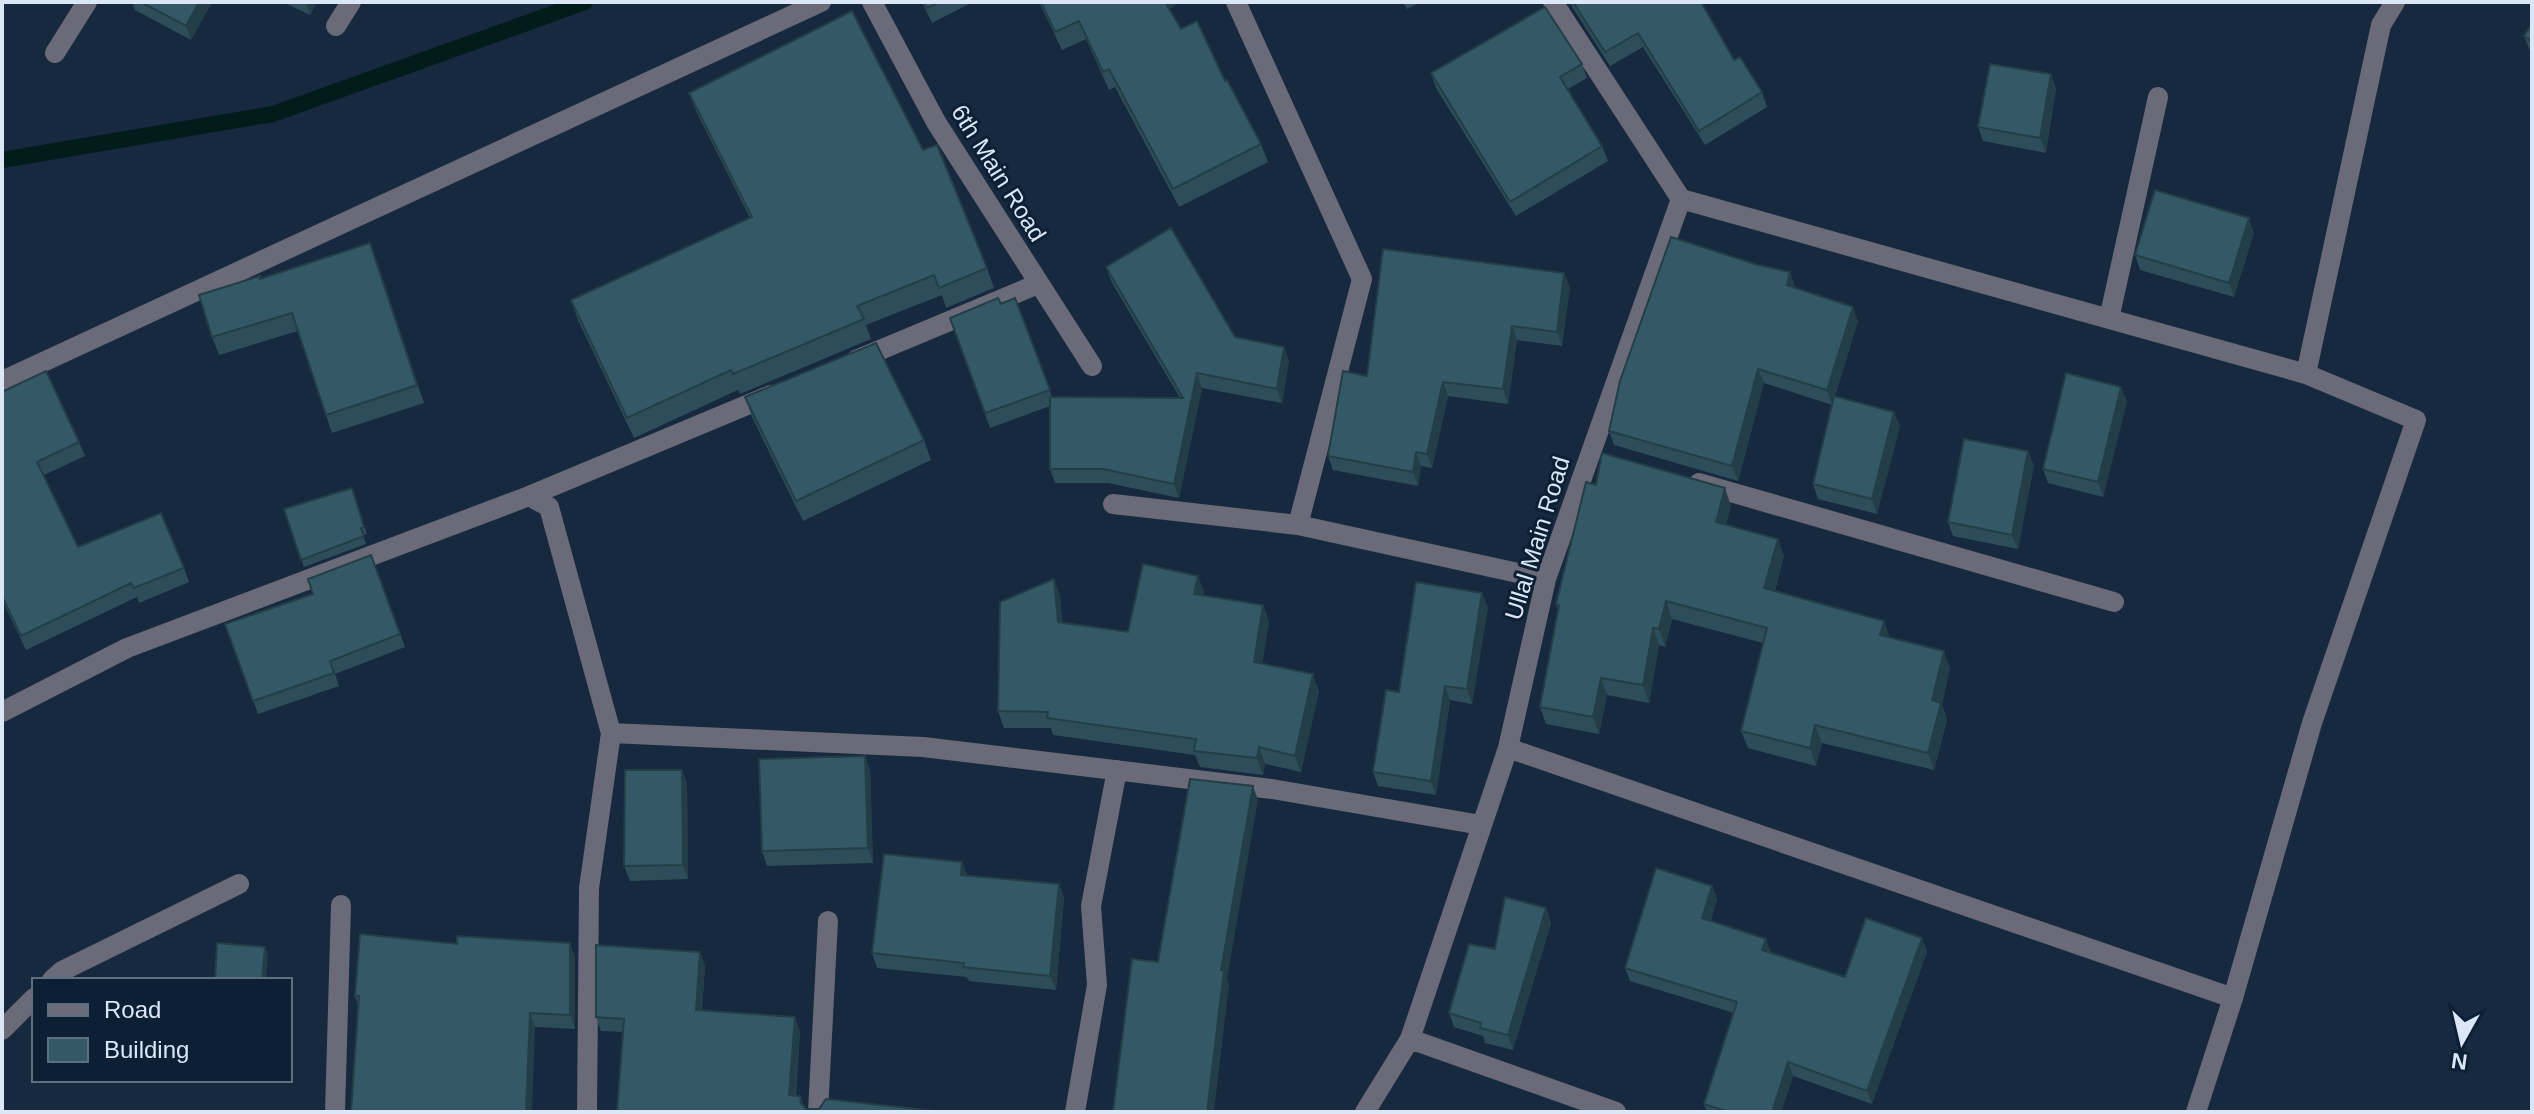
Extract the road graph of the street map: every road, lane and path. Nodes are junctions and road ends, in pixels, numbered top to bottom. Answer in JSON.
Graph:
{"nodes":[{"id":1,"x":87,"y":2,"type":"edge"},
{"id":2,"x":351,"y":2,"type":"edge"},
{"id":3,"x":821,"y":2,"type":"edge"},
{"id":4,"x":872,"y":2,"type":"edge"},
{"id":5,"x":1236,"y":2,"type":"edge"},
{"id":6,"x":1553,"y":2,"type":"edge"},
{"id":7,"x":2395,"y":2,"type":"edge"},
{"id":8,"x":336,"y":26,"type":"dead end"},
{"id":9,"x":55,"y":53,"type":"dead end"},
{"id":10,"x":2158,"y":97,"type":"dead end"},
{"id":11,"x":1681,"y":199,"type":"junction"},
{"id":12,"x":1038,"y":284,"type":"junction"},
{"id":13,"x":2109,"y":319,"type":"junction"},
{"id":14,"x":1092,"y":366,"type":"dead end"},
{"id":15,"x":834,"y":369,"type":"edge"},
{"id":16,"x":2306,"y":374,"type":"junction"},
{"id":17,"x":2,"y":381,"type":"edge"},
{"id":18,"x":791,"y":387,"type":"edge"},
{"id":19,"x":1681,"y":478,"type":"edge"},
{"id":20,"x":529,"y":496,"type":"junction"},
{"id":21,"x":1113,"y":504,"type":"dead end"},
{"id":22,"x":1298,"y":525,"type":"junction"},
{"id":23,"x":1546,"y":579,"type":"junction"},
{"id":24,"x":2114,"y":602,"type":"dead end"},
{"id":25,"x":2,"y":712,"type":"edge"},
{"id":26,"x":611,"y":733,"type":"junction"},
{"id":27,"x":1508,"y":748,"type":"junction"},
{"id":28,"x":1117,"y":770,"type":"junction"},
{"id":29,"x":1481,"y":825,"type":"junction"},
{"id":30,"x":239,"y":884,"type":"dead end"},
{"id":31,"x":341,"y":905,"type":"dead end"},
{"id":32,"x":828,"y":921,"type":"dead end"},
{"id":33,"x":54,"y":978,"type":"edge"},
{"id":34,"x":2233,"y":998,"type":"junction"},
{"id":35,"x":32,"y":1000,"type":"edge"},
{"id":36,"x":2,"y":1030,"type":"edge"},
{"id":37,"x":1410,"y":1039,"type":"junction"},
{"id":38,"x":1589,"y":1108,"type":"edge"},
{"id":39,"x":335,"y":1112,"type":"edge"},
{"id":40,"x":587,"y":1112,"type":"edge"},
{"id":41,"x":818,"y":1112,"type":"edge"},
{"id":42,"x":1075,"y":1112,"type":"edge"},
{"id":43,"x":1365,"y":1112,"type":"edge"},
{"id":44,"x":1616,"y":1112,"type":"edge"},
{"id":45,"x":2196,"y":1112,"type":"edge"}],
"edges":[{"from":1,"to":9,"type":"street"},
{"from":2,"to":8,"type":"street"},
{"from":3,"to":17,"type":"street"},
{"from":4,"to":12,"type":"street","name":"6th Main Road"},
{"from":5,"to":22,"type":"street"},
{"from":6,"to":11,"type":"street"},
{"from":7,"to":16,"type":"street"},
{"from":10,"to":13,"type":"street"},
{"from":11,"to":13,"type":"street"},
{"from":11,"to":23,"type":"street","name":"Ullal Main Road"},
{"from":12,"to":14,"type":"street","name":"6th Main Road"},
{"from":12,"to":15,"type":"street"},
{"from":13,"to":16,"type":"street"},
{"from":16,"to":34,"type":"street"},
{"from":18,"to":20,"type":"street"},
{"from":19,"to":24,"type":"street"},
{"from":20,"to":25,"type":"street"},
{"from":20,"to":26,"type":"street"},
{"from":21,"to":22,"type":"street"},
{"from":22,"to":23,"type":"street"},
{"from":23,"to":27,"type":"street","name":"Ullal Main Road"},
{"from":26,"to":28,"type":"street"},
{"from":26,"to":40,"type":"street"},
{"from":27,"to":29,"type":"street","name":"Ullal Main Road"},
{"from":27,"to":34,"type":"street"},
{"from":28,"to":29,"type":"street"},
{"from":28,"to":42,"type":"street"},
{"from":29,"to":37,"type":"street","name":"Ullal Main Road"},
{"from":30,"to":33,"type":"street"},
{"from":31,"to":39,"type":"street"},
{"from":32,"to":41,"type":"street"},
{"from":34,"to":45,"type":"street"},
{"from":35,"to":36,"type":"street"},
{"from":37,"to":38,"type":"street"},
{"from":37,"to":43,"type":"street","name":"Ullal Main Road"},
{"from":38,"to":44,"type":"street"}]}
